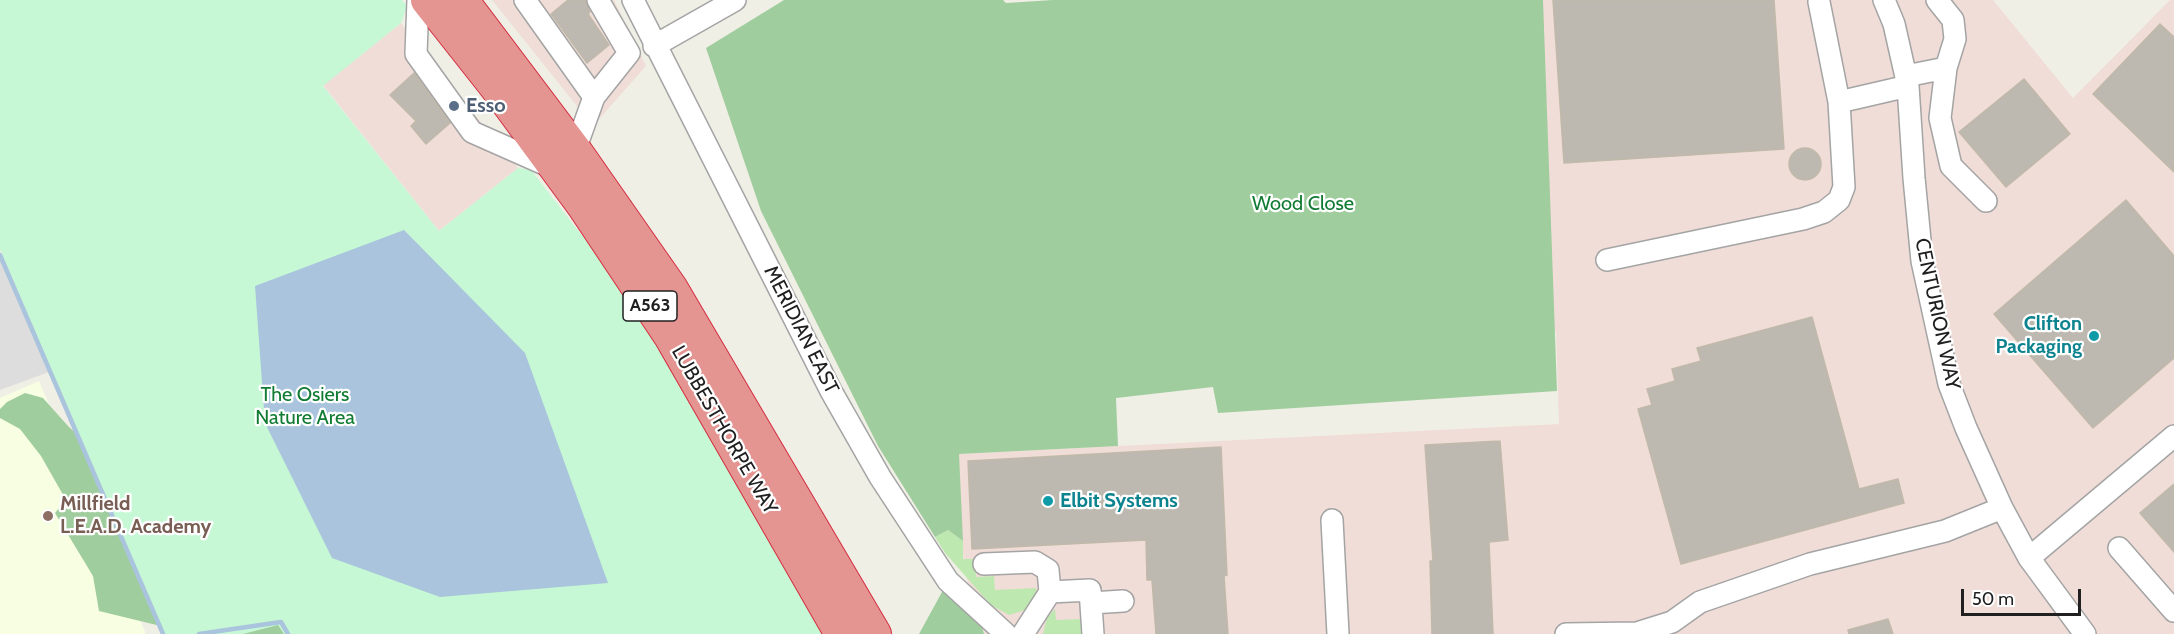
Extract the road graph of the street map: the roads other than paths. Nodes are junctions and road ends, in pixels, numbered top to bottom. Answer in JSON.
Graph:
{"nodes":[{"id":1,"x":418,"y":0,"type":"edge"},
{"id":2,"x":427,"y":0,"type":"edge"},
{"id":3,"x":462,"y":0,"type":"edge"},
{"id":4,"x":525,"y":0,"type":"edge"},
{"id":5,"x":598,"y":0,"type":"edge"},
{"id":6,"x":633,"y":0,"type":"edge"},
{"id":7,"x":735,"y":0,"type":"edge"},
{"id":8,"x":1884,"y":0,"type":"edge"},
{"id":9,"x":1936,"y":0,"type":"edge"},
{"id":10,"x":1819,"y":2,"type":"dead end"},
{"id":11,"x":654,"y":45,"type":"junction"},
{"id":12,"x":1946,"y":68,"type":"junction"},
{"id":13,"x":1907,"y":81,"type":"junction"},
{"id":14,"x":594,"y":97,"type":"junction"},
{"id":15,"x":1839,"y":102,"type":"junction"},
{"id":16,"x":565,"y":159,"type":"junction"},
{"id":17,"x":1986,"y":201,"type":"dead end"},
{"id":18,"x":1607,"y":260,"type":"dead end"},
{"id":19,"x":2174,"y":436,"type":"edge"},
{"id":20,"x":2001,"y":508,"type":"junction"},
{"id":21,"x":1332,"y":520,"type":"dead end"},
{"id":22,"x":2119,"y":548,"type":"dead end"},
{"id":23,"x":2029,"y":558,"type":"junction"},
{"id":24,"x":984,"y":564,"type":"dead end"},
{"id":25,"x":1050,"y":592,"type":"junction"},
{"id":26,"x":1123,"y":601,"type":"dead end"},
{"id":27,"x":1091,"y":603,"type":"junction"},
{"id":28,"x":2174,"y":611,"type":"edge"},
{"id":29,"x":842,"y":634,"type":"edge"},
{"id":30,"x":874,"y":634,"type":"edge"},
{"id":31,"x":1006,"y":634,"type":"edge"},
{"id":32,"x":1023,"y":634,"type":"edge"},
{"id":33,"x":1093,"y":634,"type":"edge"},
{"id":34,"x":1338,"y":634,"type":"edge"},
{"id":35,"x":1566,"y":634,"type":"edge"},
{"id":36,"x":2085,"y":634,"type":"edge"}],
"edges":[{"from":1,"to":16,"type":"street"},
{"from":2,"to":16,"type":"highway","name":"LUBBESTHORPE WAY","number":"A563"},
{"from":3,"to":16,"type":"highway","name":"LUBBESTHORPE WAY","number":"A563"},
{"from":4,"to":14,"type":"street"},
{"from":5,"to":14,"type":"street"},
{"from":6,"to":11,"type":"street","name":"MERIDIAN EAST"},
{"from":7,"to":11,"type":"street"},
{"from":8,"to":13,"type":"street","name":"CENTURION WAY"},
{"from":9,"to":12,"type":"street"},
{"from":10,"to":15,"type":"street"},
{"from":11,"to":31,"type":"street","name":"MERIDIAN EAST"},
{"from":12,"to":13,"type":"street"},
{"from":12,"to":17,"type":"street"},
{"from":13,"to":15,"type":"street"},
{"from":13,"to":20,"type":"street","name":"CENTURION WAY"},
{"from":14,"to":16,"type":"street"},
{"from":15,"to":18,"type":"street"},
{"from":16,"to":29,"type":"highway","name":"LUBBESTHORPE WAY","number":"A563"},
{"from":16,"to":30,"type":"highway","name":"LUBBESTHORPE WAY","number":"A563"},
{"from":19,"to":23,"type":"street"},
{"from":20,"to":23,"type":"street","name":"CENTURION WAY"},
{"from":20,"to":35,"type":"street"},
{"from":21,"to":34,"type":"street"},
{"from":22,"to":28,"type":"street"},
{"from":23,"to":36,"type":"street","name":"CENTURION WAY"},
{"from":24,"to":25,"type":"street"},
{"from":25,"to":27,"type":"street"},
{"from":25,"to":32,"type":"street"},
{"from":26,"to":27,"type":"street"},
{"from":27,"to":33,"type":"street"}]}
